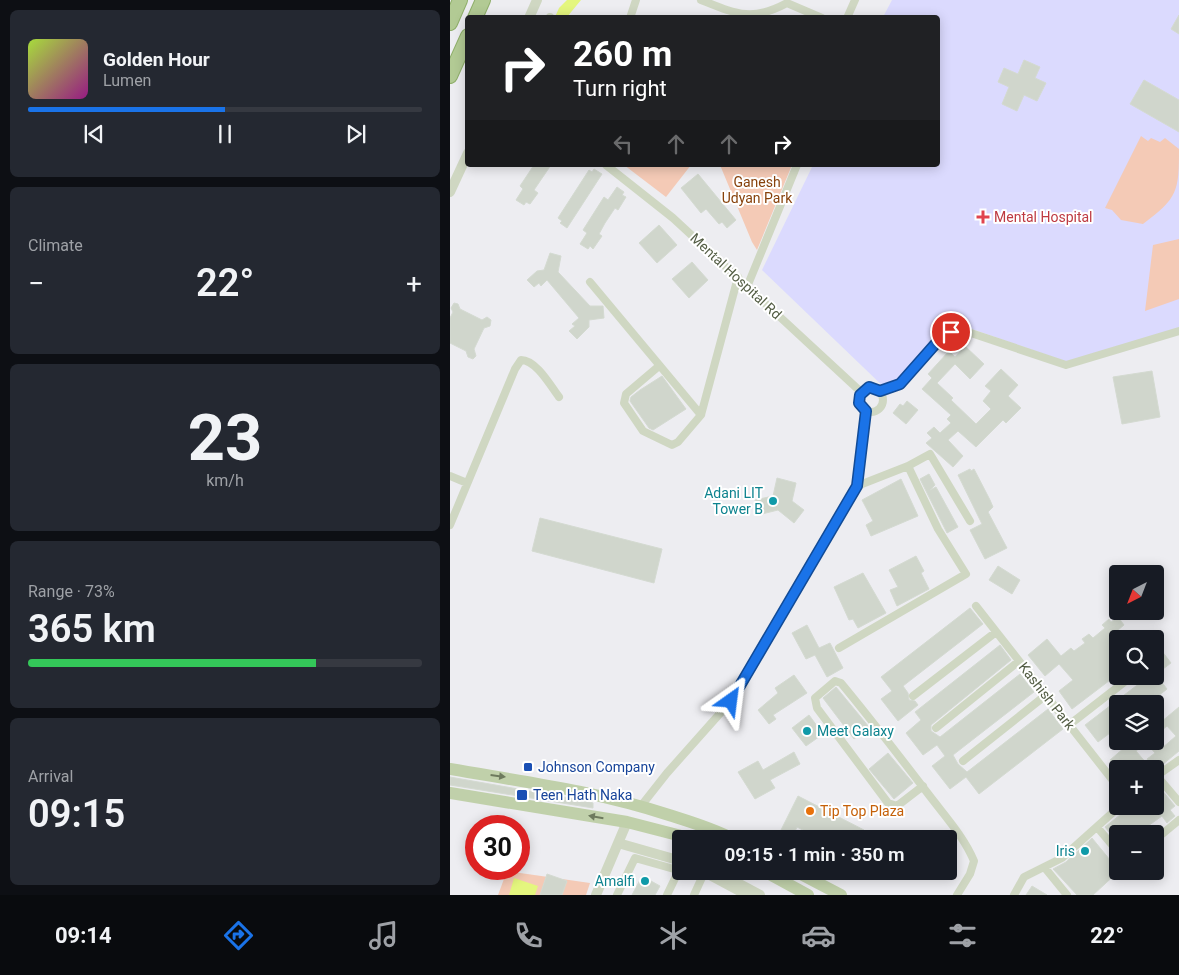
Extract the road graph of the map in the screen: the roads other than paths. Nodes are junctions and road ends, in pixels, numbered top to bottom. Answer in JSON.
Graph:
{"nodes":[{"id":1,"x":483,"y":0,"type":"edge"},
{"id":2,"x":537,"y":0,"type":"edge"},
{"id":3,"x":636,"y":0,"type":"edge"},
{"id":4,"x":701,"y":0,"type":"edge"},
{"id":5,"x":855,"y":0,"type":"edge"},
{"id":6,"x":458,"y":4,"type":"edge"},
{"id":7,"x":476,"y":15,"type":"edge"},
{"id":8,"x":530,"y":15,"type":"edge"},
{"id":9,"x":631,"y":15,"type":"edge"},
{"id":10,"x":751,"y":15,"type":"edge"},
{"id":11,"x":759,"y":15,"type":"edge"},
{"id":12,"x":815,"y":15,"type":"edge"},
{"id":13,"x":848,"y":15,"type":"edge"},
{"id":14,"x":450,"y":23,"type":"edge"},
{"id":15,"x":465,"y":43,"type":"edge"},
{"id":16,"x":450,"y":76,"type":"edge"},
{"id":17,"x":465,"y":160,"type":"edge"},
{"id":18,"x":609,"y":167,"type":"edge"},
{"id":19,"x":796,"y":167,"type":"edge"},
{"id":20,"x":450,"y":192,"type":"edge"},
{"id":21,"x":738,"y":277,"type":"junction"},
{"id":22,"x":590,"y":282,"type":"dead end"},
{"id":23,"x":747,"y":287,"type":"junction"},
{"id":24,"x":1179,"y":331,"type":"edge"},
{"id":25,"x":659,"y":366,"type":"junction"},
{"id":26,"x":880,"y":391,"type":"junction"},
{"id":27,"x":861,"y":392,"type":"junction"},
{"id":28,"x":559,"y":397,"type":"dead end"},
{"id":29,"x":866,"y":411,"type":"junction"},
{"id":30,"x":701,"y":415,"type":"junction"},
{"id":31,"x":908,"y":466,"type":"junction"},
{"id":32,"x":450,"y":476,"type":"edge"},
{"id":33,"x":467,"y":483,"type":"junction"},
{"id":34,"x":857,"y":486,"type":"junction"},
{"id":35,"x":970,"y":521,"type":"dead end"},
{"id":36,"x":450,"y":525,"type":"edge"},
{"id":37,"x":976,"y":606,"type":"dead end"},
{"id":38,"x":996,"y":632,"type":"junction"},
{"id":39,"x":839,"y":648,"type":"dead end"},
{"id":40,"x":1020,"y":661,"type":"junction"},
{"id":41,"x":1120,"y":685,"type":"edge"},
{"id":42,"x":1046,"y":695,"type":"junction"},
{"id":43,"x":913,"y":696,"type":"dead end"},
{"id":44,"x":1069,"y":725,"type":"junction"},
{"id":45,"x":936,"y":728,"type":"dead end"},
{"id":46,"x":1179,"y":760,"type":"edge"},
{"id":47,"x":963,"y":761,"type":"dead end"},
{"id":48,"x":450,"y":768,"type":"edge"},
{"id":49,"x":1164,"y":771,"type":"edge"},
{"id":50,"x":1109,"y":776,"type":"edge"},
{"id":51,"x":923,"y":786,"type":"junction"},
{"id":52,"x":1164,"y":786,"type":"edge"},
{"id":53,"x":450,"y":793,"type":"edge"},
{"id":54,"x":1179,"y":802,"type":"edge"},
{"id":55,"x":641,"y":806,"type":"junction"},
{"id":56,"x":1110,"y":815,"type":"edge"},
{"id":57,"x":686,"y":820,"type":"junction"},
{"id":58,"x":1179,"y":820,"type":"edge"},
{"id":59,"x":627,"y":822,"type":"junction"},
{"id":60,"x":1097,"y":827,"type":"junction"},
{"id":61,"x":680,"y":830,"type":"edge"},
{"id":62,"x":716,"y":830,"type":"edge"},
{"id":63,"x":1164,"y":832,"type":"edge"},
{"id":64,"x":672,"y":834,"type":"edge"},
{"id":65,"x":1109,"y":841,"type":"edge"},
{"id":66,"x":618,"y":843,"type":"junction"},
{"id":67,"x":672,"y":864,"type":"edge"},
{"id":68,"x":672,"y":866,"type":"edge"},
{"id":69,"x":1045,"y":868,"type":"junction"},
{"id":70,"x":675,"y":880,"type":"edge"},
{"id":71,"x":701,"y":880,"type":"edge"},
{"id":72,"x":717,"y":880,"type":"edge"},
{"id":73,"x":732,"y":880,"type":"edge"},
{"id":74,"x":780,"y":880,"type":"edge"},
{"id":75,"x":812,"y":880,"type":"edge"},
{"id":76,"x":596,"y":895,"type":"edge"},
{"id":77,"x":617,"y":895,"type":"edge"},
{"id":78,"x":667,"y":895,"type":"edge"},
{"id":79,"x":694,"y":895,"type":"edge"},
{"id":80,"x":745,"y":895,"type":"edge"},
{"id":81,"x":760,"y":895,"type":"edge"},
{"id":82,"x":808,"y":895,"type":"edge"},
{"id":83,"x":841,"y":895,"type":"edge"},
{"id":84,"x":957,"y":895,"type":"edge"},
{"id":85,"x":1014,"y":895,"type":"edge"},
{"id":86,"x":1067,"y":895,"type":"edge"}],
"edges":[{"from":1,"to":7,"type":"highway"},
{"from":2,"to":8,"type":"street"},
{"from":3,"to":9,"type":"street"},
{"from":4,"to":10,"type":"street"},
{"from":5,"to":13,"type":"street"},
{"from":6,"to":14,"type":"highway"},
{"from":11,"to":12,"type":"street"},
{"from":15,"to":16,"type":"highway"},
{"from":17,"to":20,"type":"street"},
{"from":18,"to":21,"type":"street","name":"Mental Hospital Rd"},
{"from":19,"to":23,"type":"street"},
{"from":21,"to":23,"type":"street","name":"Mental Hospital Rd"},
{"from":21,"to":30,"type":"street"},
{"from":22,"to":25,"type":"street"},
{"from":23,"to":27,"type":"street","name":"Mental Hospital Rd"},
{"from":24,"to":26,"type":"street"},
{"from":25,"to":30,"type":"street"},
{"from":25,"to":30,"type":"street"},
{"from":26,"to":27,"type":"street"},
{"from":26,"to":29,"type":"street"},
{"from":27,"to":29,"type":"street"},
{"from":28,"to":33,"type":"street"},
{"from":29,"to":34,"type":"street"},
{"from":31,"to":34,"type":"street"},
{"from":31,"to":35,"type":"street"},
{"from":31,"to":39,"type":"street"},
{"from":32,"to":33,"type":"street"},
{"from":33,"to":36,"type":"street"},
{"from":34,"to":55,"type":"street"},
{"from":37,"to":38,"type":"street","name":"Kashish Park"},
{"from":38,"to":40,"type":"street","name":"Kashish Park"},
{"from":38,"to":43,"type":"street"},
{"from":40,"to":42,"type":"street","name":"Kashish Park"},
{"from":40,"to":45,"type":"street"},
{"from":41,"to":44,"type":"street"},
{"from":42,"to":44,"type":"street","name":"Kashish Park"},
{"from":42,"to":47,"type":"street"},
{"from":44,"to":50,"type":"street","name":"Kashish Park"},
{"from":46,"to":49,"type":"street"},
{"from":48,"to":55,"type":"main road","one_way":true},
{"from":51,"to":51,"type":"street"},
{"from":51,"to":84,"type":"street"},
{"from":52,"to":54,"type":"street"},
{"from":59,"to":53,"type":"main road","one_way":true},
{"from":55,"to":57,"type":"main road"},
{"from":56,"to":60,"type":"street"},
{"from":57,"to":61,"type":"main road"},
{"from":57,"to":62,"type":"main road"},
{"from":58,"to":63,"type":"street"},
{"from":59,"to":64,"type":"main road"},
{"from":59,"to":66,"type":"street"},
{"from":60,"to":65,"type":"street"},
{"from":60,"to":69,"type":"street"},
{"from":66,"to":67,"type":"street"},
{"from":66,"to":76,"type":"street"},
{"from":68,"to":77,"type":"street"},
{"from":69,"to":85,"type":"street"},
{"from":69,"to":86,"type":"street"},
{"from":70,"to":78,"type":"street"},
{"from":71,"to":79,"type":"street"},
{"from":72,"to":80,"type":"street"},
{"from":73,"to":81,"type":"street"},
{"from":74,"to":82,"type":"main road"},
{"from":75,"to":83,"type":"main road"}]}
